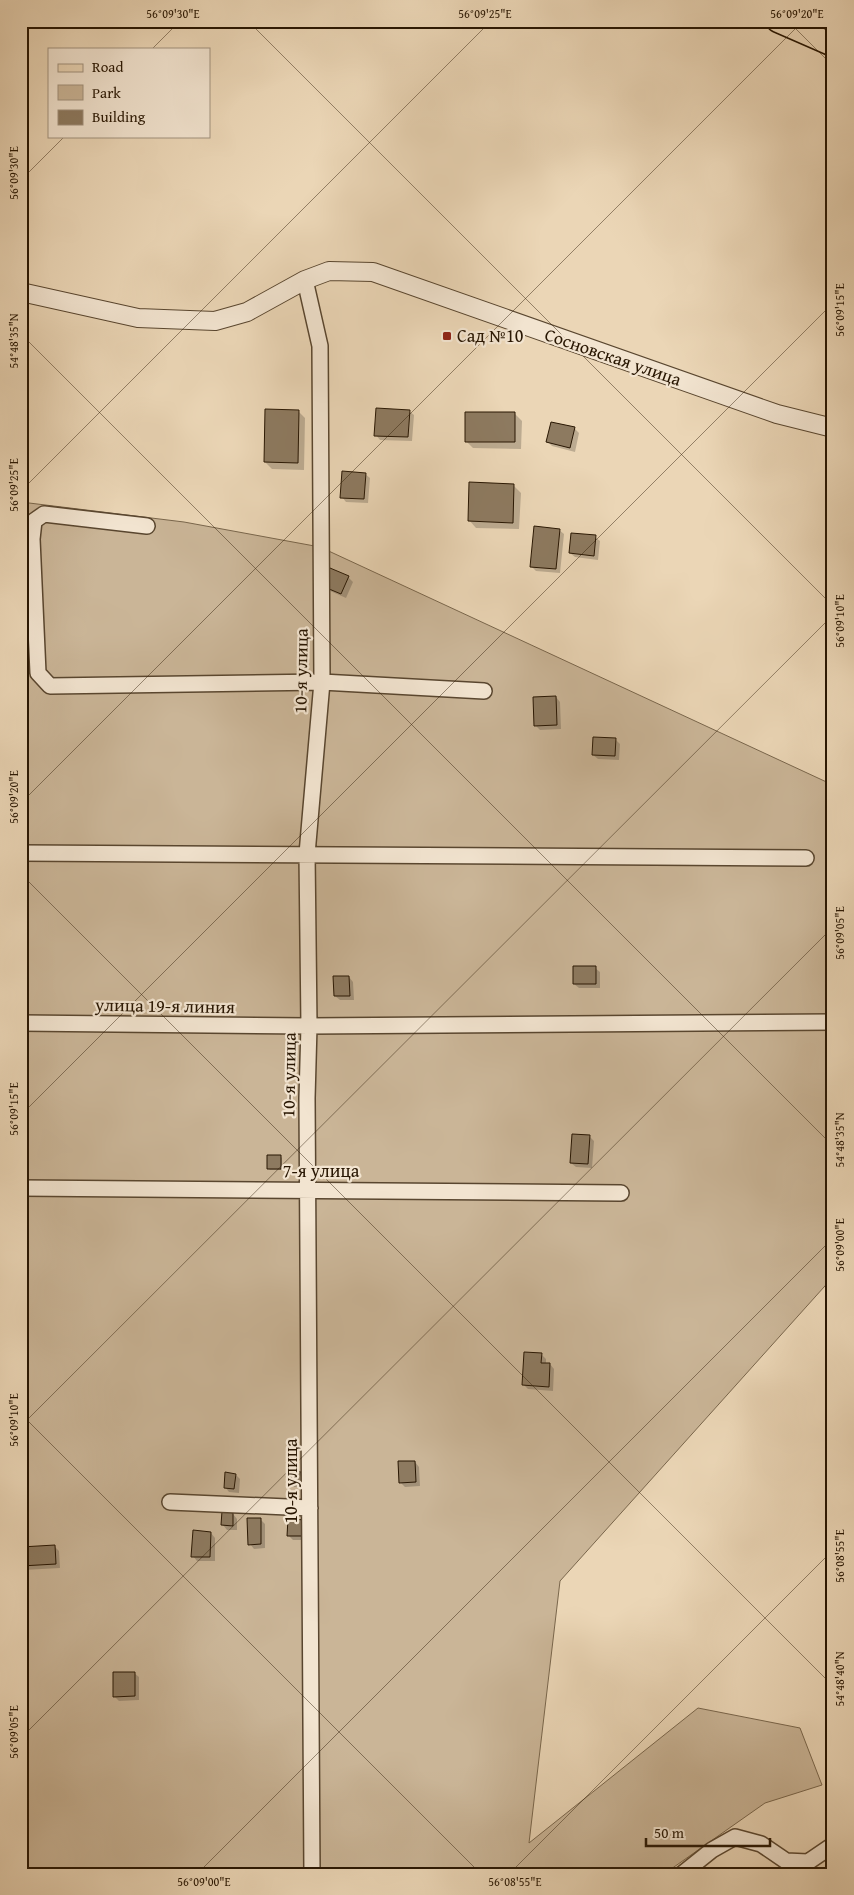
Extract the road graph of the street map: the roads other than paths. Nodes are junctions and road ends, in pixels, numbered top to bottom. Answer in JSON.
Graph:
{"nodes":[{"id":1,"x":778,"y":21,"type":"edge"},
{"id":2,"x":833,"y":46,"type":"edge"},
{"id":3,"x":305,"y":280,"type":"junction"},
{"id":4,"x":21,"y":292,"type":"edge"},
{"id":5,"x":833,"y":428,"type":"edge"},
{"id":6,"x":147,"y":526,"type":"dead end"},
{"id":7,"x":322,"y":682,"type":"junction"},
{"id":8,"x":484,"y":691,"type":"dead end"},
{"id":9,"x":21,"y":853,"type":"edge"},
{"id":10,"x":307,"y":854,"type":"junction"},
{"id":11,"x":806,"y":858,"type":"dead end"},
{"id":12,"x":833,"y":1022,"type":"edge"},
{"id":13,"x":21,"y":1023,"type":"edge"},
{"id":14,"x":309,"y":1026,"type":"junction"},
{"id":15,"x":21,"y":1188,"type":"edge"},
{"id":16,"x":308,"y":1190,"type":"junction"},
{"id":17,"x":621,"y":1193,"type":"dead end"},
{"id":18,"x":170,"y":1502,"type":"dead end"},
{"id":19,"x":310,"y":1508,"type":"junction"},
{"id":20,"x":833,"y":1845,"type":"edge"},
{"id":21,"x":312,"y":1874,"type":"edge"},
{"id":22,"x":682,"y":1874,"type":"edge"}],
"edges":[{"from":1,"to":2,"type":"main road"},
{"from":3,"to":4,"type":"street","name":"Сосновская улица"},
{"from":3,"to":5,"type":"street","name":"Сосновская улица"},
{"from":3,"to":7,"type":"street","name":"10-я улица"},
{"from":6,"to":7,"type":"street"},
{"from":7,"to":8,"type":"street"},
{"from":7,"to":10,"type":"street","name":"10-я улица"},
{"from":9,"to":10,"type":"street"},
{"from":10,"to":11,"type":"street"},
{"from":10,"to":14,"type":"street","name":"10-я улица"},
{"from":12,"to":14,"type":"street","name":"улица 19-я линия"},
{"from":13,"to":14,"type":"street","name":"улица 19-я линия"},
{"from":14,"to":16,"type":"street","name":"10-я улица"},
{"from":15,"to":16,"type":"street","name":"7-я улица"},
{"from":16,"to":17,"type":"street","name":"7-я улица"},
{"from":16,"to":19,"type":"street","name":"10-я улица"},
{"from":18,"to":19,"type":"street"},
{"from":19,"to":21,"type":"street","name":"10-я улица"},
{"from":20,"to":22,"type":"street"}]}
